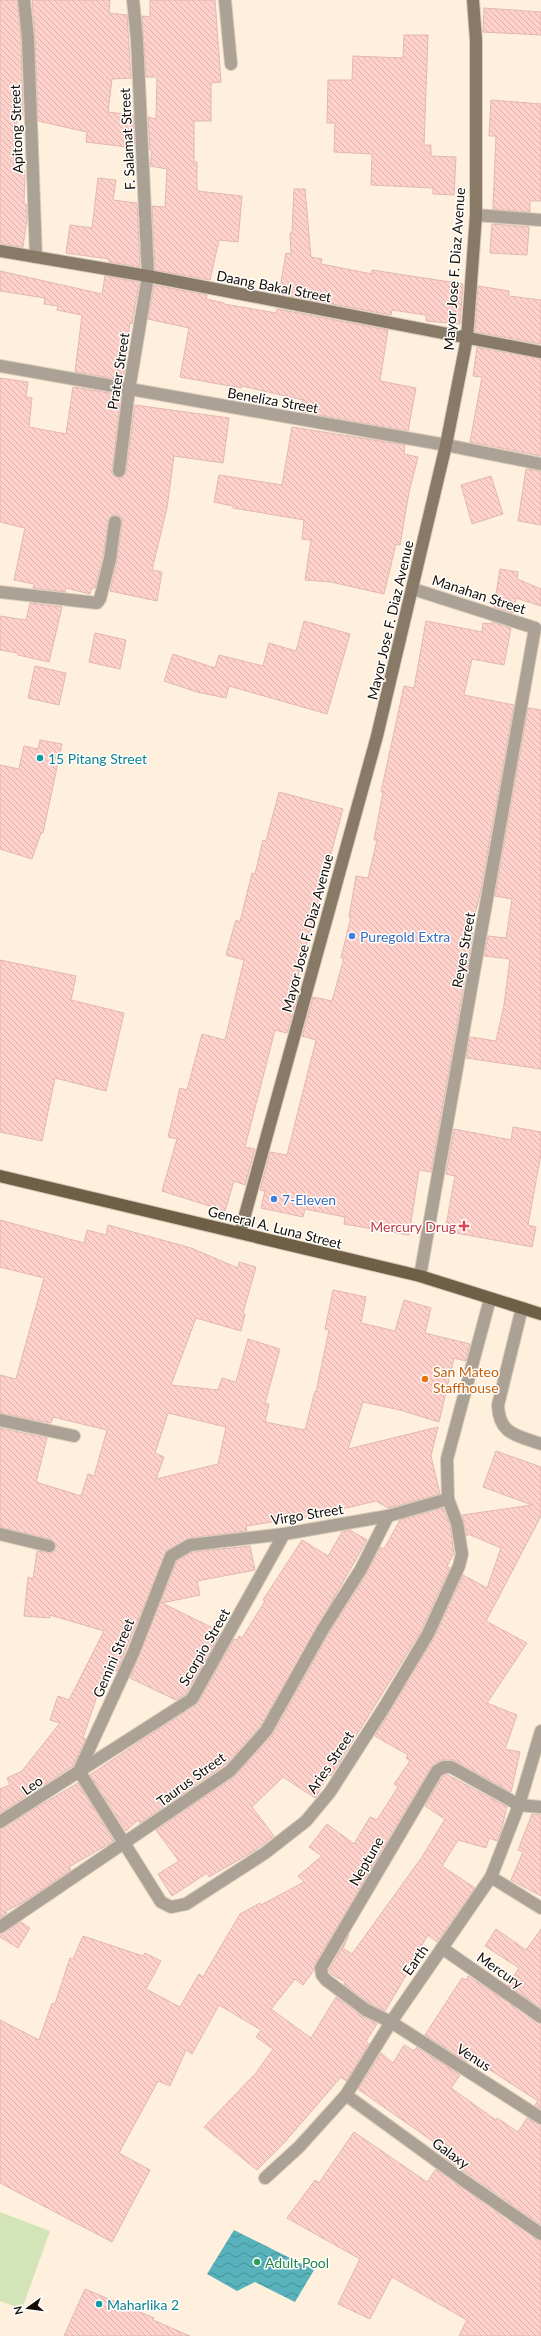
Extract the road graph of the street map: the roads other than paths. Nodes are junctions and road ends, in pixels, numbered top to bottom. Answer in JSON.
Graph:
{"nodes":[{"id":1,"x":24,"y":0,"type":"edge"},
{"id":2,"x":133,"y":0,"type":"edge"},
{"id":3,"x":225,"y":0,"type":"edge"},
{"id":4,"x":473,"y":0,"type":"edge"},
{"id":5,"x":231,"y":64,"type":"dead end"},
{"id":6,"x":476,"y":215,"type":"junction"},
{"id":7,"x":541,"y":220,"type":"edge"},
{"id":8,"x":0,"y":251,"type":"edge"},
{"id":9,"x":36,"y":257,"type":"junction"},
{"id":10,"x":148,"y":276,"type":"junction"},
{"id":11,"x":466,"y":338,"type":"junction"},
{"id":12,"x":541,"y":352,"type":"edge"},
{"id":13,"x":0,"y":366,"type":"edge"},
{"id":14,"x":129,"y":390,"type":"junction"},
{"id":15,"x":446,"y":445,"type":"junction"},
{"id":16,"x":541,"y":464,"type":"edge"},
{"id":17,"x":119,"y":471,"type":"dead end"},
{"id":18,"x":115,"y":522,"type":"dead end"},
{"id":19,"x":413,"y":589,"type":"junction"},
{"id":20,"x":0,"y":592,"type":"edge"},
{"id":21,"x":535,"y":628,"type":"joint"},
{"id":22,"x":0,"y":1176,"type":"edge"},
{"id":23,"x":240,"y":1233,"type":"junction"},
{"id":24,"x":420,"y":1276,"type":"junction"},
{"id":25,"x":490,"y":1299,"type":"junction"},
{"id":26,"x":522,"y":1308,"type":"junction"},
{"id":27,"x":541,"y":1314,"type":"edge"},
{"id":28,"x":0,"y":1420,"type":"edge"},
{"id":29,"x":74,"y":1436,"type":"dead end"},
{"id":30,"x":541,"y":1444,"type":"edge"},
{"id":31,"x":448,"y":1499,"type":"junction"},
{"id":32,"x":388,"y":1516,"type":"junction"},
{"id":33,"x":0,"y":1534,"type":"edge"},
{"id":34,"x":284,"y":1534,"type":"junction"},
{"id":35,"x":49,"y":1546,"type":"dead end"},
{"id":36,"x":170,"y":1556,"type":"joint"},
{"id":37,"x":541,"y":1731,"type":"edge"},
{"id":38,"x":79,"y":1771,"type":"junction"},
{"id":39,"x":519,"y":1804,"type":"junction"},
{"id":40,"x":541,"y":1807,"type":"edge"},
{"id":41,"x":0,"y":1822,"type":"edge"},
{"id":42,"x":124,"y":1841,"type":"junction"},
{"id":43,"x":491,"y":1877,"type":"junction"},
{"id":44,"x":541,"y":1908,"type":"edge"},
{"id":45,"x":0,"y":1927,"type":"edge"},
{"id":46,"x":442,"y":1948,"type":"junction"},
{"id":47,"x":541,"y":2017,"type":"edge"},
{"id":48,"x":391,"y":2022,"type":"junction"},
{"id":49,"x":346,"y":2095,"type":"junction"},
{"id":50,"x":541,"y":2118,"type":"edge"},
{"id":51,"x":265,"y":2178,"type":"dead end"},
{"id":52,"x":541,"y":2234,"type":"edge"}],
"edges":[{"from":1,"to":9,"type":"street","name":"Apitong Street"},
{"from":2,"to":10,"type":"street","name":"F. Salamat Street"},
{"from":3,"to":5,"type":"street"},
{"from":4,"to":6,"type":"street","name":"Mayor Jose F. Diaz Avenue"},
{"from":6,"to":7,"type":"street"},
{"from":6,"to":11,"type":"street","name":"Mayor Jose F. Diaz Avenue"},
{"from":8,"to":9,"type":"street","name":"Daang Bakal Street"},
{"from":9,"to":10,"type":"street","name":"Daang Bakal Street"},
{"from":10,"to":11,"type":"street","name":"Daang Bakal Street"},
{"from":10,"to":14,"type":"street","name":"Prater Street"},
{"from":11,"to":12,"type":"street","name":"Daang Bakal Street"},
{"from":11,"to":15,"type":"street","name":"Mayor Jose F. Diaz Avenue"},
{"from":13,"to":14,"type":"street","name":"Beneliza Street"},
{"from":14,"to":15,"type":"street","name":"Beneliza Street"},
{"from":14,"to":17,"type":"street","name":"Prater Street"},
{"from":15,"to":16,"type":"street","name":"Beneliza Street"},
{"from":15,"to":19,"type":"street","name":"Mayor Jose F. Diaz Avenue"},
{"from":18,"to":20,"type":"street"},
{"from":19,"to":21,"type":"street","name":"Manahan Street"},
{"from":19,"to":23,"type":"street","name":"Mayor Jose F. Diaz Avenue"},
{"from":21,"to":24,"type":"street","name":"Reyes Street"},
{"from":22,"to":23,"type":"main road","name":"General A. Luna Street"},
{"from":23,"to":24,"type":"main road","name":"General A. Luna Street"},
{"from":24,"to":25,"type":"main road","name":"General A. Luna Street"},
{"from":25,"to":26,"type":"main road","name":"General A. Luna Street"},
{"from":25,"to":31,"type":"street","name":"Aries Street"},
{"from":26,"to":27,"type":"main road","name":"General A. Luna Street"},
{"from":26,"to":30,"type":"street"},
{"from":28,"to":29,"type":"street"},
{"from":31,"to":32,"type":"street","name":"Virgo Street"},
{"from":31,"to":42,"type":"street","name":"Aries Street"},
{"from":32,"to":34,"type":"street","name":"Virgo Street"},
{"from":32,"to":42,"type":"street","name":"Taurus Street"},
{"from":33,"to":35,"type":"street"},
{"from":34,"to":36,"type":"street","name":"Virgo Street"},
{"from":34,"to":38,"type":"street","name":"Scorpio Street"},
{"from":36,"to":38,"type":"street","name":"Gemini Street"},
{"from":37,"to":39,"type":"street","name":"Earth"},
{"from":38,"to":41,"type":"street","name":"Leo"},
{"from":38,"to":42,"type":"street","name":"Aries Street"},
{"from":39,"to":40,"type":"street"},
{"from":39,"to":43,"type":"street","name":"Earth"},
{"from":39,"to":48,"type":"street","name":"Neptune"},
{"from":42,"to":45,"type":"street","name":"Taurus Street"},
{"from":43,"to":44,"type":"street"},
{"from":43,"to":46,"type":"street","name":"Earth"},
{"from":46,"to":47,"type":"street","name":"Mercury"},
{"from":46,"to":48,"type":"street","name":"Earth"},
{"from":48,"to":49,"type":"street","name":"Earth"},
{"from":48,"to":50,"type":"street","name":"Venus"},
{"from":49,"to":51,"type":"street","name":"Earth"},
{"from":49,"to":52,"type":"street","name":"Galaxy"}]}
